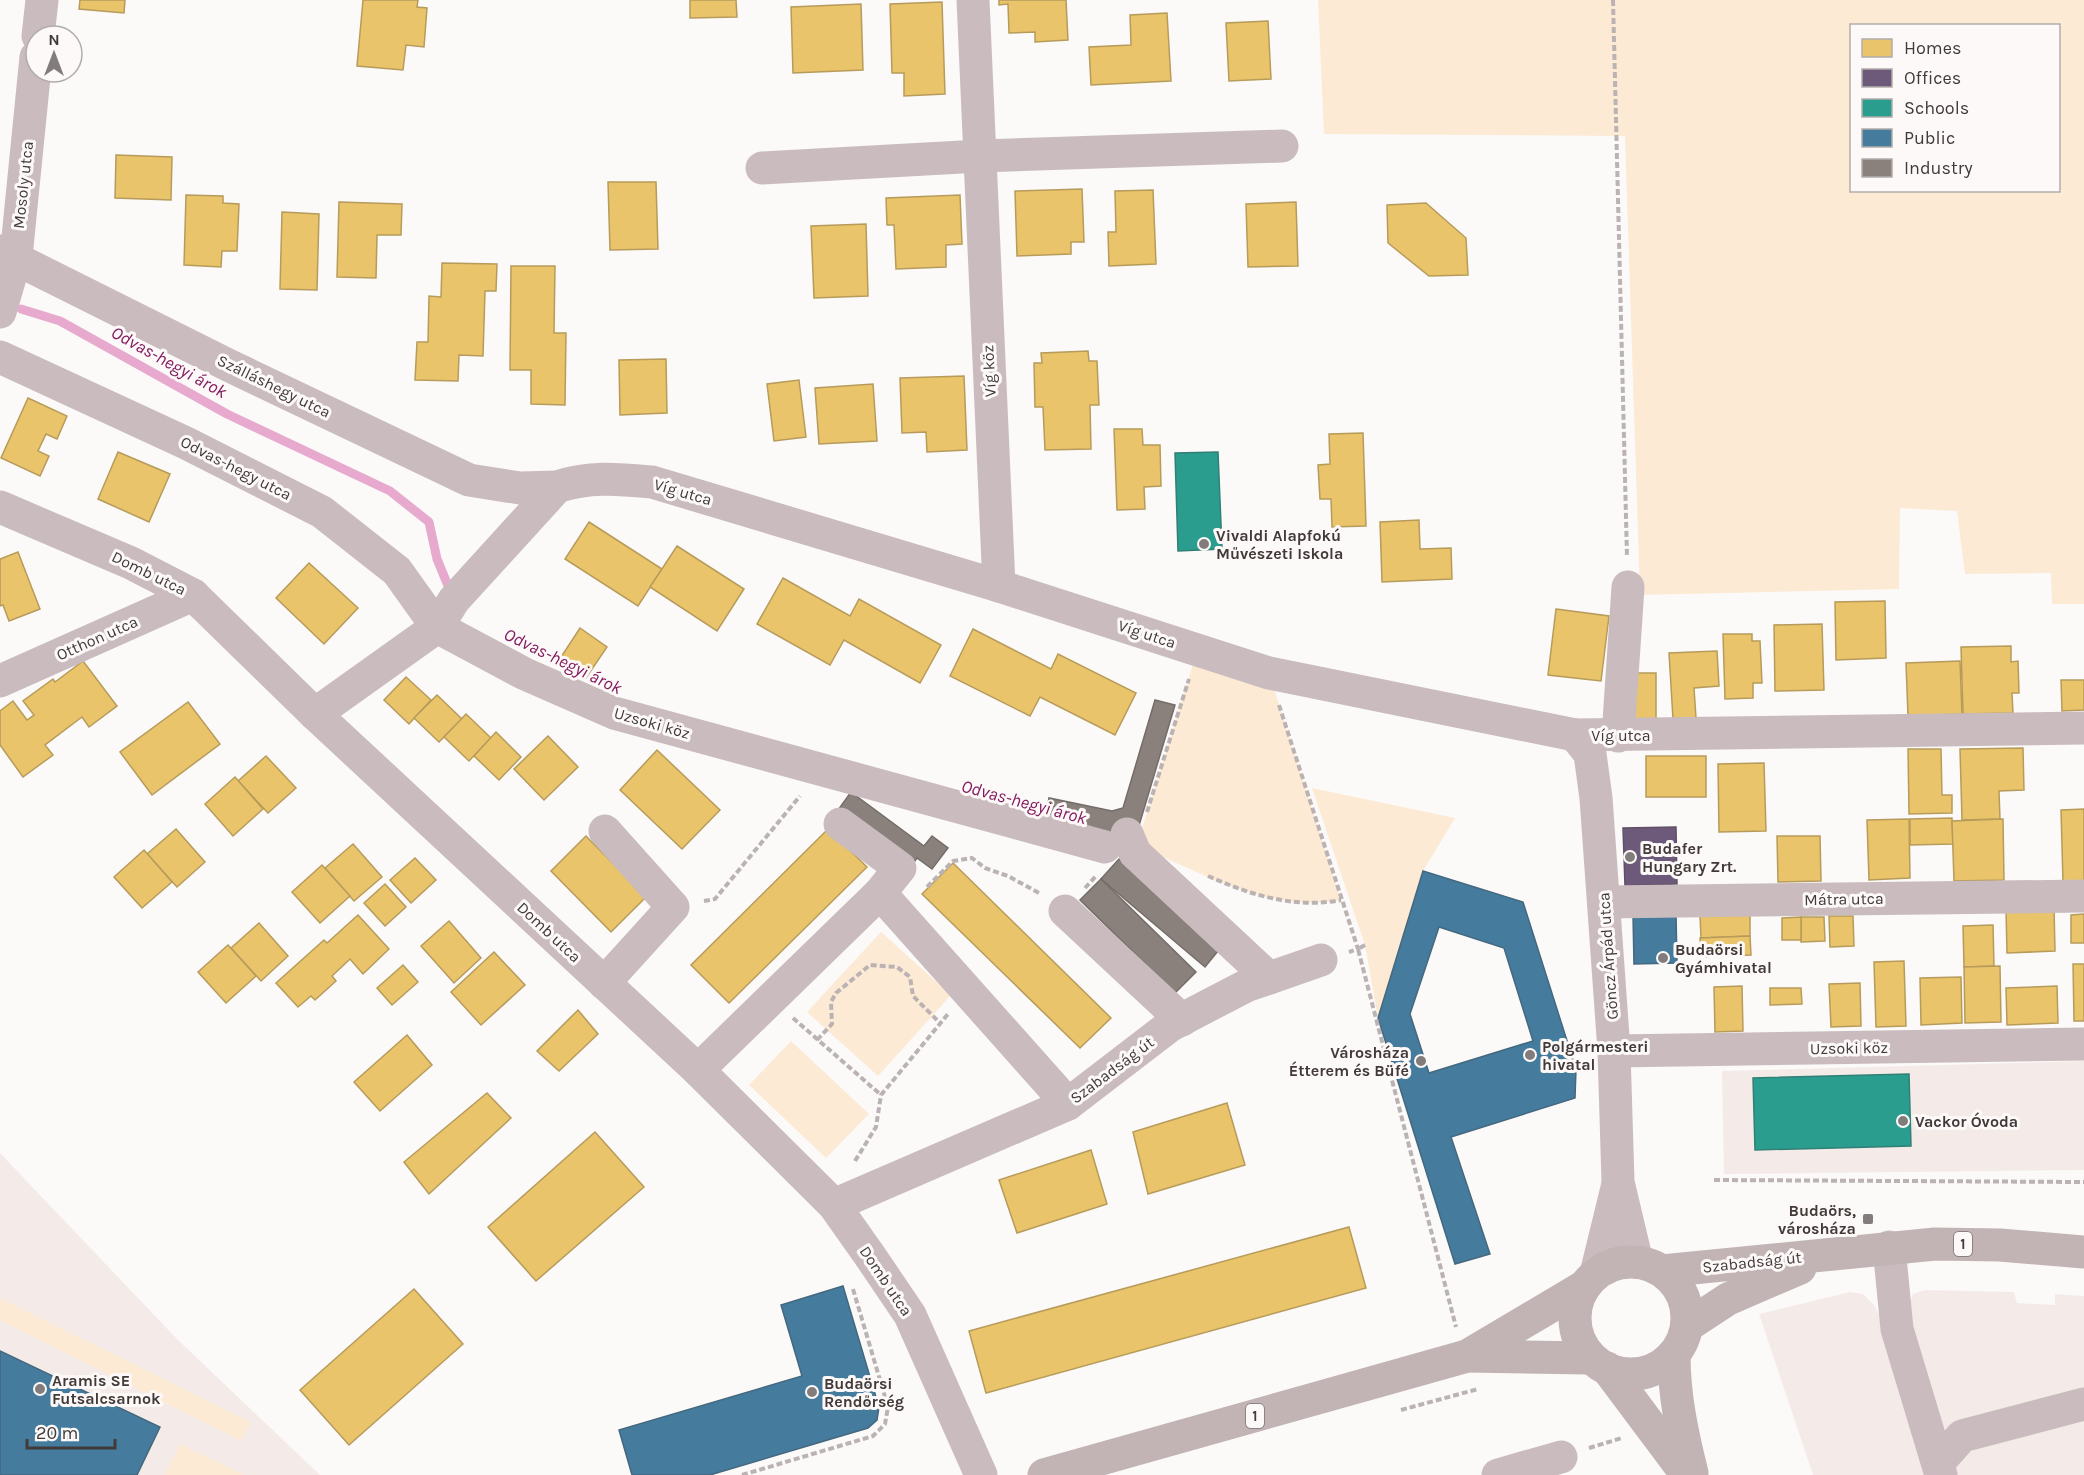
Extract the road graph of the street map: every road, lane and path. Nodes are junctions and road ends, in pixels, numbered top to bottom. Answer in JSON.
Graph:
{"nodes":[{"id":1,"x":42,"y":0,"type":"edge"},
{"id":2,"x":973,"y":0,"type":"edge"},
{"id":3,"x":1613,"y":0,"type":"edge"},
{"id":4,"x":39,"y":24,"type":"edge"},
{"id":5,"x":32,"y":84,"type":"edge"},
{"id":6,"x":1282,"y":146,"type":"dead end"},
{"id":7,"x":980,"y":156,"type":"junction"},
{"id":8,"x":762,"y":168,"type":"dead end"},
{"id":9,"x":8,"y":254,"type":"edge"},
{"id":10,"x":0,"y":312,"type":"edge"},
{"id":11,"x":0,"y":357,"type":"edge"},
{"id":12,"x":557,"y":487,"type":"junction"},
{"id":13,"x":0,"y":507,"type":"edge"},
{"id":14,"x":999,"y":586,"type":"junction"},
{"id":15,"x":1628,"y":587,"type":"joint"},
{"id":16,"x":193,"y":595,"type":"junction"},
{"id":17,"x":436,"y":627,"type":"junction"},
{"id":18,"x":1197,"y":651,"type":"junction"},
{"id":19,"x":1269,"y":673,"type":"junction"},
{"id":20,"x":0,"y":681,"type":"edge"},
{"id":21,"x":315,"y":714,"type":"junction"},
{"id":22,"x":2084,"y":728,"type":"edge"},
{"id":23,"x":1575,"y":735,"type":"junction"},
{"id":24,"x":1618,"y":736,"type":"junction"},
{"id":25,"x":822,"y":770,"type":"junction"},
{"id":26,"x":840,"y":824,"type":"dead end"},
{"id":27,"x":605,"y":831,"type":"dead end"},
{"id":28,"x":1126,"y":834,"type":"junction"},
{"id":29,"x":1200,"y":873,"type":"dead end"},
{"id":30,"x":2084,"y":896,"type":"edge"},
{"id":31,"x":1341,"y":900,"type":"junction"},
{"id":32,"x":888,"y":902,"type":"junction"},
{"id":33,"x":1604,"y":902,"type":"junction"},
{"id":34,"x":674,"y":907,"type":"junction"},
{"id":35,"x":1065,"y":911,"type":"joint"},
{"id":36,"x":1365,"y":945,"type":"dead end"},
{"id":37,"x":1358,"y":949,"type":"junction"},
{"id":38,"x":1321,"y":960,"type":"dead end"},
{"id":39,"x":1269,"y":978,"type":"junction"},
{"id":40,"x":604,"y":983,"type":"junction"},
{"id":41,"x":967,"y":991,"type":"junction"},
{"id":42,"x":771,"y":999,"type":"junction"},
{"id":43,"x":1182,"y":1020,"type":"junction"},
{"id":44,"x":940,"y":1023,"type":"junction"},
{"id":45,"x":817,"y":1040,"type":"junction"},
{"id":46,"x":2084,"y":1044,"type":"edge"},
{"id":47,"x":1614,"y":1051,"type":"junction"},
{"id":48,"x":698,"y":1070,"type":"junction"},
{"id":49,"x":881,"y":1095,"type":"junction"},
{"id":50,"x":1068,"y":1104,"type":"junction"},
{"id":51,"x":1714,"y":1180,"type":"dead end"},
{"id":52,"x":1618,"y":1182,"type":"junction"},
{"id":53,"x":2084,"y":1182,"type":"edge"},
{"id":54,"x":840,"y":1203,"type":"junction"},
{"id":55,"x":1889,"y":1247,"type":"junction"},
{"id":56,"x":2084,"y":1252,"type":"edge"},
{"id":57,"x":1842,"y":1253,"type":"junction"},
{"id":58,"x":870,"y":1256,"type":"junction"},
{"id":59,"x":1649,"y":1267,"type":"junction"},
{"id":60,"x":1590,"y":1280,"type":"junction"},
{"id":61,"x":1466,"y":1323,"type":"dead end"},
{"id":62,"x":1681,"y":1340,"type":"junction"},
{"id":63,"x":1467,"y":1356,"type":"junction"},
{"id":64,"x":1598,"y":1363,"type":"junction"},
{"id":65,"x":2084,"y":1404,"type":"edge"},
{"id":66,"x":1631,"y":1436,"type":"dead end"},
{"id":67,"x":1562,"y":1457,"type":"joint"},
{"id":68,"x":1939,"y":1469,"type":"edge"},
{"id":69,"x":742,"y":1475,"type":"edge"},
{"id":70,"x":981,"y":1475,"type":"edge"},
{"id":71,"x":1044,"y":1475,"type":"edge"},
{"id":72,"x":1498,"y":1475,"type":"edge"},
{"id":73,"x":1688,"y":1475,"type":"edge"},
{"id":74,"x":1692,"y":1475,"type":"edge"}],
"edges":[{"from":1,"to":4,"type":"street"},
{"from":2,"to":7,"type":"street","name":"Víg köz"},
{"from":3,"to":15,"type":"path"},
{"from":5,"to":9,"type":"street","name":"Mosoly utca"},
{"from":6,"to":7,"type":"street"},
{"from":7,"to":8,"type":"street"},
{"from":7,"to":14,"type":"street","name":"Víg köz"},
{"from":9,"to":10,"type":"street","name":"Mosoly utca"},
{"from":9,"to":12,"type":"street","name":"Szálláshegy utca"},
{"from":11,"to":17,"type":"street","name":"Odvas-hegy utca"},
{"from":12,"to":14,"type":"street","name":"Víg utca"},
{"from":12,"to":17,"type":"street"},
{"from":13,"to":16,"type":"street","name":"Domb utca"},
{"from":14,"to":18,"type":"street","name":"Víg utca"},
{"from":15,"to":24,"type":"street"},
{"from":16,"to":20,"type":"street","name":"Otthon utca"},
{"from":16,"to":21,"type":"street","name":"Domb utca"},
{"from":17,"to":21,"type":"street"},
{"from":17,"to":25,"type":"street","name":"Uzsoki köz"},
{"from":18,"to":19,"type":"street","name":"Víg utca"},
{"from":18,"to":28,"type":"path"},
{"from":19,"to":23,"type":"street","name":"Víg utca"},
{"from":19,"to":31,"type":"path"},
{"from":21,"to":40,"type":"street","name":"Domb utca"},
{"from":22,"to":24,"type":"street","name":"Víg utca"},
{"from":23,"to":24,"type":"street","name":"Víg utca"},
{"from":23,"to":33,"type":"street","name":"Göncz Árpád utca"},
{"from":25,"to":28,"type":"street","name":"Uzsoki köz"},
{"from":25,"to":34,"type":"path"},
{"from":26,"to":32,"type":"street"},
{"from":27,"to":34,"type":"street"},
{"from":28,"to":39,"type":"street"},
{"from":29,"to":31,"type":"path"},
{"from":30,"to":33,"type":"street","name":"Mátra utca"},
{"from":31,"to":37,"type":"path"},
{"from":32,"to":35,"type":"path"},
{"from":32,"to":41,"type":"street"},
{"from":32,"to":42,"type":"street"},
{"from":33,"to":47,"type":"street","name":"Göncz Árpád utca"},
{"from":34,"to":40,"type":"street"},
{"from":35,"to":43,"type":"street"},
{"from":36,"to":37,"type":"path"},
{"from":37,"to":61,"type":"path"},
{"from":38,"to":39,"type":"street","name":"Szabadság út"},
{"from":39,"to":43,"type":"street","name":"Szabadság út"},
{"from":40,"to":48,"type":"street","name":"Domb utca"},
{"from":41,"to":44,"type":"path"},
{"from":41,"to":50,"type":"street"},
{"from":42,"to":45,"type":"path"},
{"from":42,"to":48,"type":"street"},
{"from":43,"to":50,"type":"street","name":"Szabadság út"},
{"from":44,"to":45,"type":"path"},
{"from":44,"to":49,"type":"path"},
{"from":45,"to":49,"type":"path"},
{"from":46,"to":47,"type":"street","name":"Uzsoki köz"},
{"from":47,"to":52,"type":"street","name":"Göncz Árpád utca"},
{"from":48,"to":54,"type":"street","name":"Domb utca"},
{"from":49,"to":54,"type":"path"},
{"from":50,"to":54,"type":"street","name":"Szabadság út"},
{"from":51,"to":53,"type":"path"},
{"from":52,"to":59,"type":"street","name":"Göncz Árpád utca"},
{"from":52,"to":60,"type":"street","name":"Göncz Árpád utca"},
{"from":54,"to":58,"type":"street","name":"Domb utca"},
{"from":55,"to":56,"type":"main road","name":"Szabadság út","number":"1"},
{"from":55,"to":57,"type":"main road","name":"Szabadság út","number":"1"},
{"from":55,"to":68,"type":"street"},
{"from":57,"to":59,"type":"main road","name":"Szabadság út","number":"1"},
{"from":57,"to":62,"type":"main road","name":"Szabadság út","number":"1"},
{"from":58,"to":69,"type":"path"},
{"from":58,"to":70,"type":"street","name":"Domb utca"},
{"from":59,"to":60,"type":"main road","number":"1"},
{"from":59,"to":62,"type":"main road"},
{"from":60,"to":63,"type":"main road","number":"1"},
{"from":60,"to":64,"type":"main road"},
{"from":62,"to":64,"type":"main road","number":"1"},
{"from":62,"to":74,"type":"main road"},
{"from":63,"to":64,"type":"main road","number":"1"},
{"from":63,"to":71,"type":"main road","number":"1"},
{"from":64,"to":73,"type":"main road"},
{"from":65,"to":68,"type":"street"},
{"from":66,"to":67,"type":"path"},
{"from":67,"to":72,"type":"street"}]}
